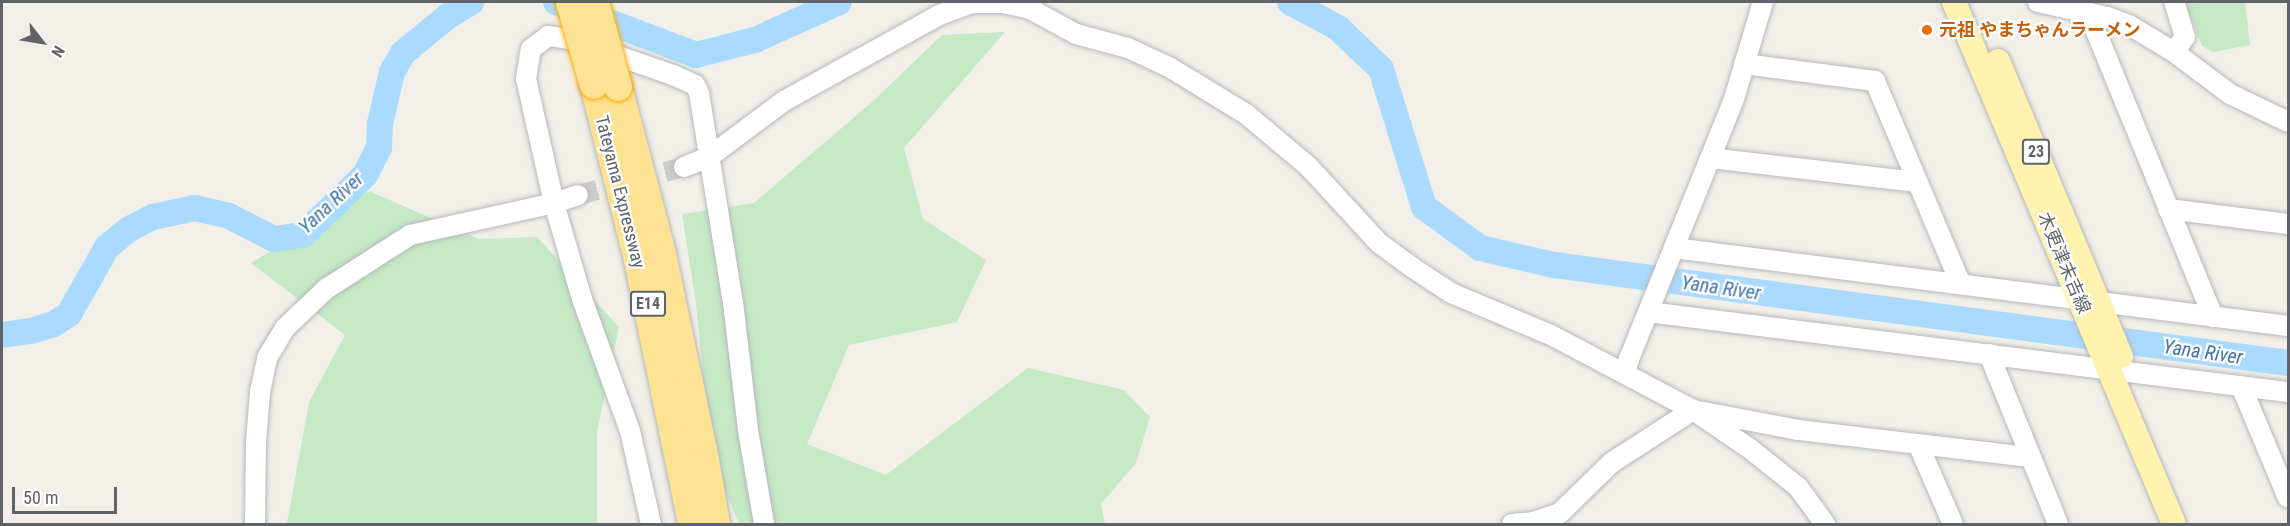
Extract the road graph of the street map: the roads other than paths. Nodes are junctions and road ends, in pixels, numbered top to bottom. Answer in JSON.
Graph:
{"nodes":[{"id":1,"x":570,"y":2,"type":"edge"},
{"id":2,"x":595,"y":2,"type":"edge"},
{"id":3,"x":972,"y":2,"type":"edge"},
{"id":4,"x":1763,"y":2,"type":"edge"},
{"id":5,"x":1954,"y":2,"type":"edge"},
{"id":6,"x":1972,"y":2,"type":"edge"},
{"id":7,"x":2038,"y":2,"type":"edge"},
{"id":8,"x":2174,"y":2,"type":"edge"},
{"id":9,"x":2088,"y":12,"type":"junction"},
{"id":10,"x":2174,"y":52,"type":"junction"},
{"id":11,"x":1744,"y":64,"type":"junction"},
{"id":12,"x":606,"y":86,"type":"junction"},
{"id":13,"x":2289,"y":122,"type":"edge"},
{"id":14,"x":709,"y":157,"type":"junction"},
{"id":15,"x":1710,"y":158,"type":"junction"},
{"id":16,"x":684,"y":167,"type":"tunnel mouth"},
{"id":17,"x":1916,"y":182,"type":"junction"},
{"id":18,"x":578,"y":195,"type":"tunnel mouth"},
{"id":19,"x":554,"y":203,"type":"junction"},
{"id":20,"x":2168,"y":209,"type":"junction"},
{"id":21,"x":2289,"y":224,"type":"edge"},
{"id":22,"x":1672,"y":252,"type":"junction"},
{"id":23,"x":1961,"y":285,"type":"junction"},
{"id":24,"x":2090,"y":302,"type":"junction"},
{"id":25,"x":1650,"y":307,"type":"junction"},
{"id":26,"x":2213,"y":317,"type":"junction"},
{"id":27,"x":2289,"y":326,"type":"edge"},
{"id":28,"x":1989,"y":354,"type":"junction"},
{"id":29,"x":2119,"y":371,"type":"junction"},
{"id":30,"x":1625,"y":374,"type":"junction"},
{"id":31,"x":2241,"y":386,"type":"junction"},
{"id":32,"x":2289,"y":392,"type":"edge"},
{"id":33,"x":1693,"y":410,"type":"junction"},
{"id":34,"x":1918,"y":444,"type":"junction"},
{"id":35,"x":2030,"y":457,"type":"junction"},
{"id":36,"x":2286,"y":487,"type":"edge"},
{"id":37,"x":255,"y":525,"type":"edge"},
{"id":38,"x":651,"y":525,"type":"edge"},
{"id":39,"x":692,"y":525,"type":"edge"},
{"id":40,"x":716,"y":525,"type":"edge"},
{"id":41,"x":764,"y":525,"type":"edge"},
{"id":42,"x":1512,"y":525,"type":"edge"},
{"id":43,"x":1825,"y":525,"type":"edge"},
{"id":44,"x":1953,"y":525,"type":"edge"},
{"id":45,"x":2058,"y":525,"type":"edge"},
{"id":46,"x":2174,"y":525,"type":"edge"},
{"id":47,"x":2190,"y":525,"type":"edge"}],
"edges":[{"from":1,"to":12,"type":"highway","name":"Tateyama Expressway","number":"E14","bridge":true},
{"from":2,"to":12,"type":"highway","name":"Tateyama Expressway","number":"E14","bridge":true},
{"from":3,"to":14,"type":"street"},
{"from":3,"to":30,"type":"street"},
{"from":4,"to":11,"type":"street"},
{"from":5,"to":24,"type":"main road","name":"木更津末吉線","number":"23"},
{"from":6,"to":24,"type":"main road","name":"木更津末吉線","number":"23"},
{"from":7,"to":9,"type":"street"},
{"from":8,"to":10,"type":"street"},
{"from":9,"to":10,"type":"street"},
{"from":9,"to":20,"type":"street"},
{"from":10,"to":13,"type":"street"},
{"from":11,"to":15,"type":"street"},
{"from":11,"to":17,"type":"street"},
{"from":12,"to":39,"type":"highway","name":"Tateyama Expressway","number":"E14"},
{"from":12,"to":40,"type":"highway","name":"Tateyama Expressway","number":"E14"},
{"from":14,"to":16,"type":"street"},
{"from":14,"to":19,"type":"street"},
{"from":14,"to":41,"type":"street"},
{"from":15,"to":17,"type":"street"},
{"from":15,"to":22,"type":"street"},
{"from":17,"to":23,"type":"street"},
{"from":18,"to":19,"type":"street"},
{"from":19,"to":37,"type":"street"},
{"from":19,"to":38,"type":"street"},
{"from":20,"to":21,"type":"street"},
{"from":20,"to":26,"type":"street"},
{"from":22,"to":23,"type":"street"},
{"from":22,"to":25,"type":"street"},
{"from":23,"to":24,"type":"street"},
{"from":24,"to":26,"type":"street"},
{"from":24,"to":29,"type":"main road","name":"木更津末吉線","number":"23"},
{"from":25,"to":28,"type":"street"},
{"from":25,"to":30,"type":"street"},
{"from":26,"to":27,"type":"street"},
{"from":28,"to":29,"type":"street"},
{"from":28,"to":35,"type":"street"},
{"from":29,"to":31,"type":"street"},
{"from":29,"to":46,"type":"main road","name":"木更津末吉線","number":"23"},
{"from":29,"to":47,"type":"main road","name":"木更津末吉線","number":"23"},
{"from":30,"to":33,"type":"street"},
{"from":31,"to":32,"type":"street"},
{"from":31,"to":36,"type":"street"},
{"from":33,"to":34,"type":"street"},
{"from":33,"to":42,"type":"street"},
{"from":33,"to":43,"type":"street"},
{"from":34,"to":35,"type":"street"},
{"from":34,"to":44,"type":"street"},
{"from":35,"to":45,"type":"street"}]}
